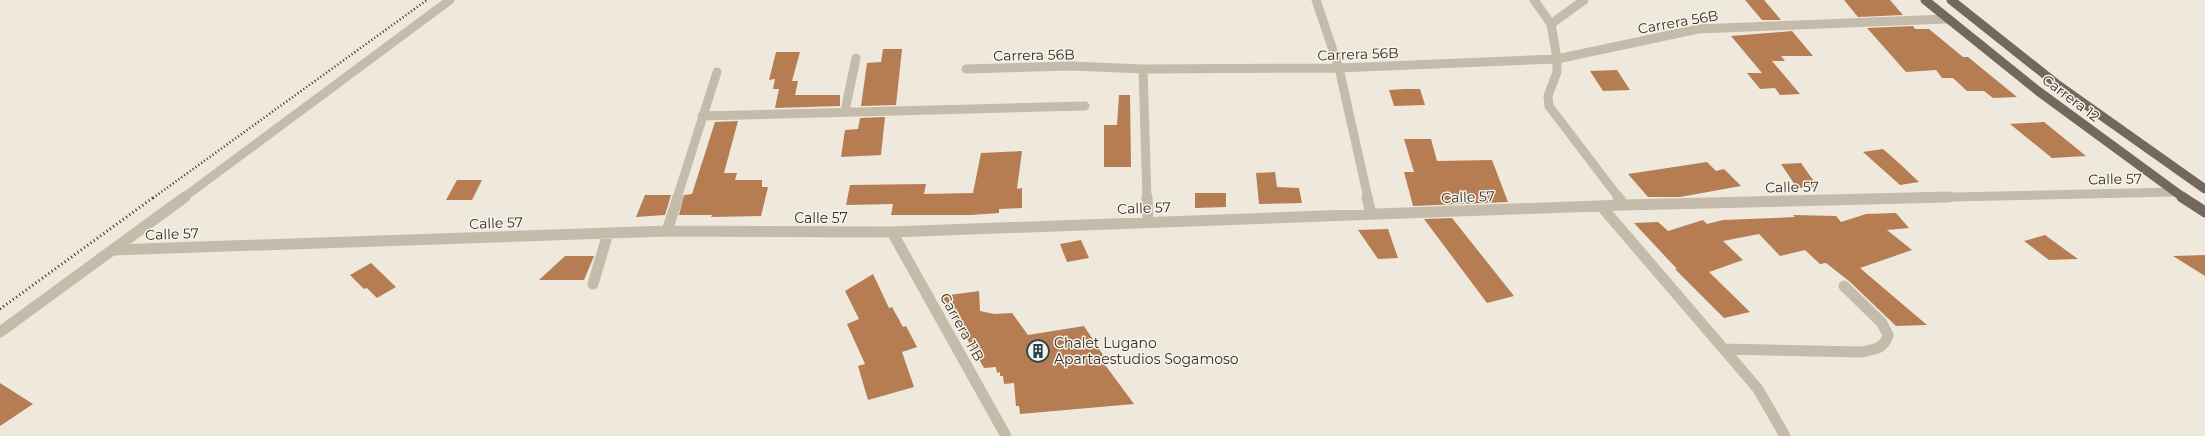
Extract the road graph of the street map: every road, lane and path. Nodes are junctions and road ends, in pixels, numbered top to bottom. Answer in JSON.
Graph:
{"nodes":[{"id":1,"x":450,"y":0,"type":"edge"},
{"id":2,"x":1316,"y":0,"type":"edge"},
{"id":3,"x":1534,"y":0,"type":"edge"},
{"id":4,"x":1584,"y":0,"type":"edge"},
{"id":5,"x":1925,"y":0,"type":"edge"},
{"id":6,"x":1951,"y":0,"type":"edge"},
{"id":7,"x":1946,"y":19,"type":"junction"},
{"id":8,"x":1551,"y":24,"type":"junction"},
{"id":9,"x":856,"y":58,"type":"dead end"},
{"id":10,"x":1557,"y":59,"type":"junction"},
{"id":11,"x":1339,"y":68,"type":"junction"},
{"id":12,"x":966,"y":69,"type":"dead end"},
{"id":13,"x":1143,"y":69,"type":"junction"},
{"id":14,"x":717,"y":72,"type":"dead end"},
{"id":15,"x":1085,"y":106,"type":"dead end"},
{"id":16,"x":845,"y":111,"type":"junction"},
{"id":17,"x":702,"y":116,"type":"junction"},
{"id":18,"x":2205,"y":189,"type":"edge"},
{"id":19,"x":2174,"y":192,"type":"junction"},
{"id":20,"x":1624,"y":205,"type":"junction"},
{"id":21,"x":1601,"y":206,"type":"junction"},
{"id":22,"x":2205,"y":212,"type":"edge"},
{"id":23,"x":1372,"y":214,"type":"junction"},
{"id":24,"x":1148,"y":222,"type":"junction"},
{"id":25,"x":668,"y":231,"type":"junction"},
{"id":26,"x":892,"y":232,"type":"junction"},
{"id":27,"x":608,"y":233,"type":"junction"},
{"id":28,"x":114,"y":250,"type":"junction"},
{"id":29,"x":592,"y":284,"type":"dead end"},
{"id":30,"x":1844,"y":286,"type":"dead end"},
{"id":31,"x":0,"y":332,"type":"edge"},
{"id":32,"x":1724,"y":349,"type":"junction"},
{"id":33,"x":1006,"y":436,"type":"edge"},
{"id":34,"x":1785,"y":436,"type":"edge"}],
"edges":[{"from":1,"to":28,"type":"street"},
{"from":2,"to":11,"type":"street"},
{"from":3,"to":8,"type":"street"},
{"from":4,"to":8,"type":"street"},
{"from":5,"to":7,"type":"main road","name":"Carrera 12"},
{"from":6,"to":18,"type":"main road","name":"Carrera 12"},
{"from":7,"to":10,"type":"street","name":"Carrera 56B"},
{"from":7,"to":19,"type":"main road","name":"Carrera 12"},
{"from":8,"to":10,"type":"street"},
{"from":9,"to":16,"type":"street"},
{"from":10,"to":11,"type":"street","name":"Carrera 56B"},
{"from":10,"to":20,"type":"street"},
{"from":11,"to":13,"type":"street","name":"Carrera 56B"},
{"from":11,"to":23,"type":"street"},
{"from":12,"to":13,"type":"street","name":"Carrera 56B"},
{"from":13,"to":24,"type":"street"},
{"from":14,"to":17,"type":"street"},
{"from":15,"to":16,"type":"street"},
{"from":16,"to":17,"type":"street"},
{"from":17,"to":25,"type":"street"},
{"from":19,"to":20,"type":"street","name":"Calle 57"},
{"from":19,"to":22,"type":"main road","name":"Carrera 12"},
{"from":20,"to":21,"type":"street","name":"Calle 57"},
{"from":21,"to":23,"type":"street","name":"Calle 57"},
{"from":21,"to":32,"type":"street"},
{"from":23,"to":24,"type":"street","name":"Calle 57"},
{"from":24,"to":26,"type":"street","name":"Calle 57"},
{"from":25,"to":26,"type":"street","name":"Calle 57"},
{"from":25,"to":27,"type":"street","name":"Calle 57"},
{"from":26,"to":33,"type":"street","name":"Carrera 11B"},
{"from":27,"to":28,"type":"street","name":"Calle 57"},
{"from":27,"to":29,"type":"street"},
{"from":28,"to":31,"type":"street"},
{"from":30,"to":32,"type":"street"},
{"from":32,"to":34,"type":"street"}]}
